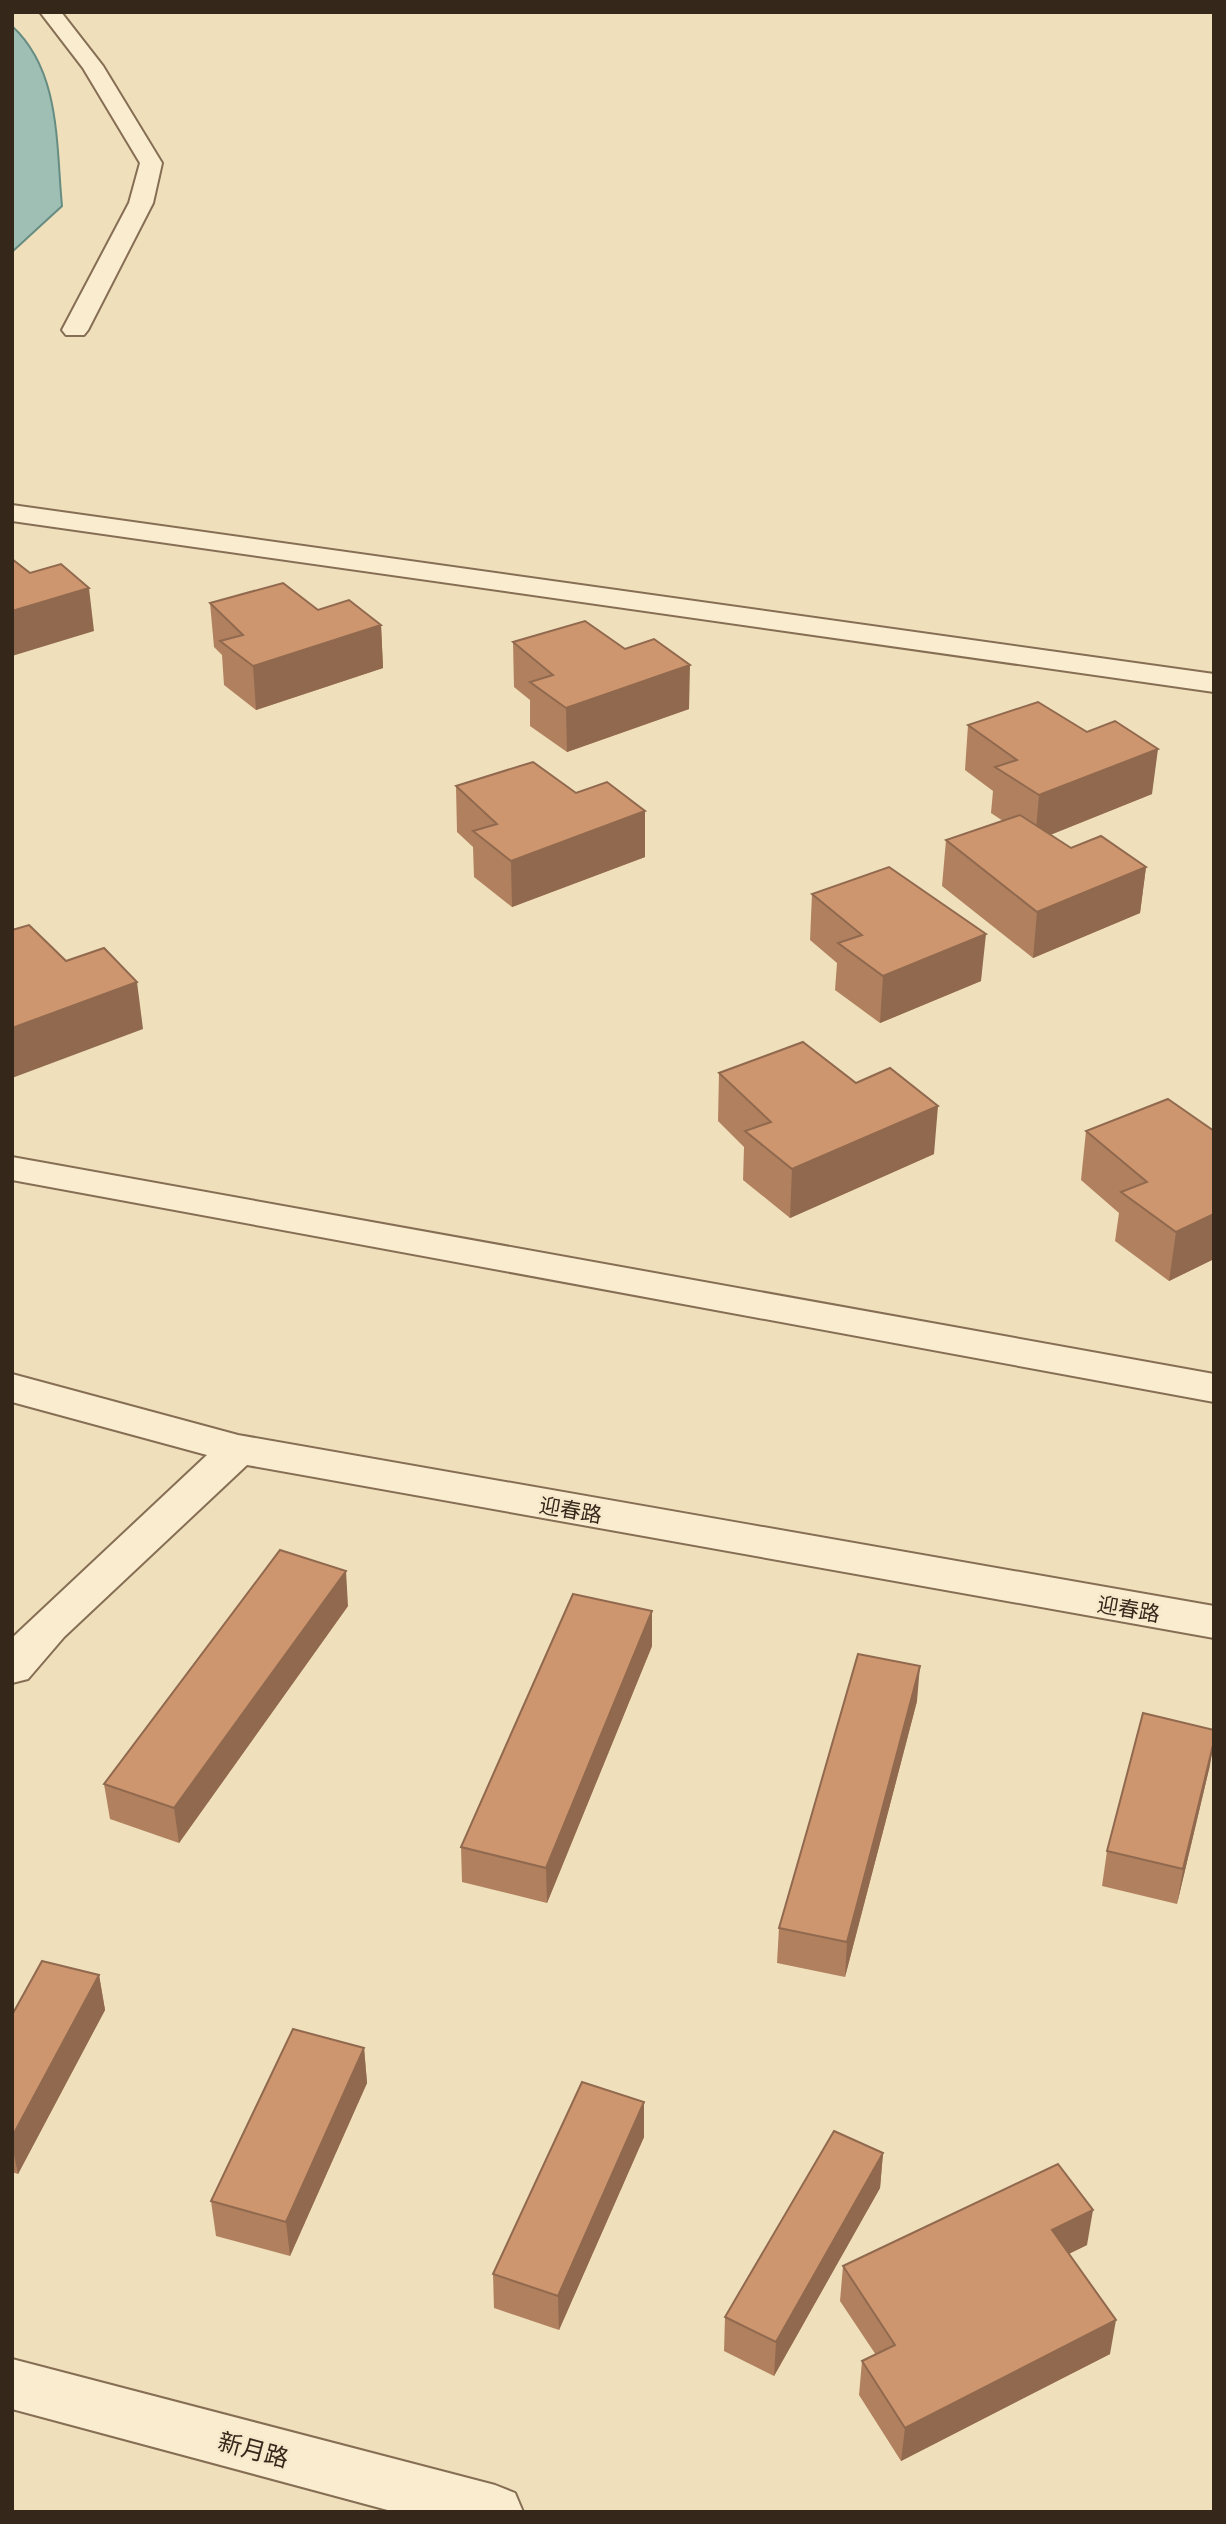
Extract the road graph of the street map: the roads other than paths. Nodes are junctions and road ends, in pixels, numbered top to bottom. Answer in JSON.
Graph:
{"nodes":[{"id":1,"x":50,"y":12,"type":"edge"},
{"id":2,"x":75,"y":330,"type":"dead end"},
{"id":3,"x":12,"y":513,"type":"edge"},
{"id":4,"x":1214,"y":683,"type":"edge"},
{"id":5,"x":12,"y":1168,"type":"edge"},
{"id":6,"x":12,"y":1388,"type":"edge"},
{"id":7,"x":1214,"y":1388,"type":"edge"},
{"id":8,"x":238,"y":1448,"type":"junction"},
{"id":9,"x":1214,"y":1622,"type":"edge"},
{"id":10,"x":12,"y":1667,"type":"edge"},
{"id":11,"x":12,"y":2384,"type":"edge"},
{"id":12,"x":495,"y":2512,"type":"edge"}],
"edges":[{"from":1,"to":2,"type":"street"},
{"from":3,"to":4,"type":"street"},
{"from":5,"to":7,"type":"street"},
{"from":6,"to":8,"type":"street","name":"迎春路"},
{"from":8,"to":9,"type":"street","name":"迎春路"},
{"from":8,"to":10,"type":"street"},
{"from":11,"to":12,"type":"street","name":"新月路"}]}
